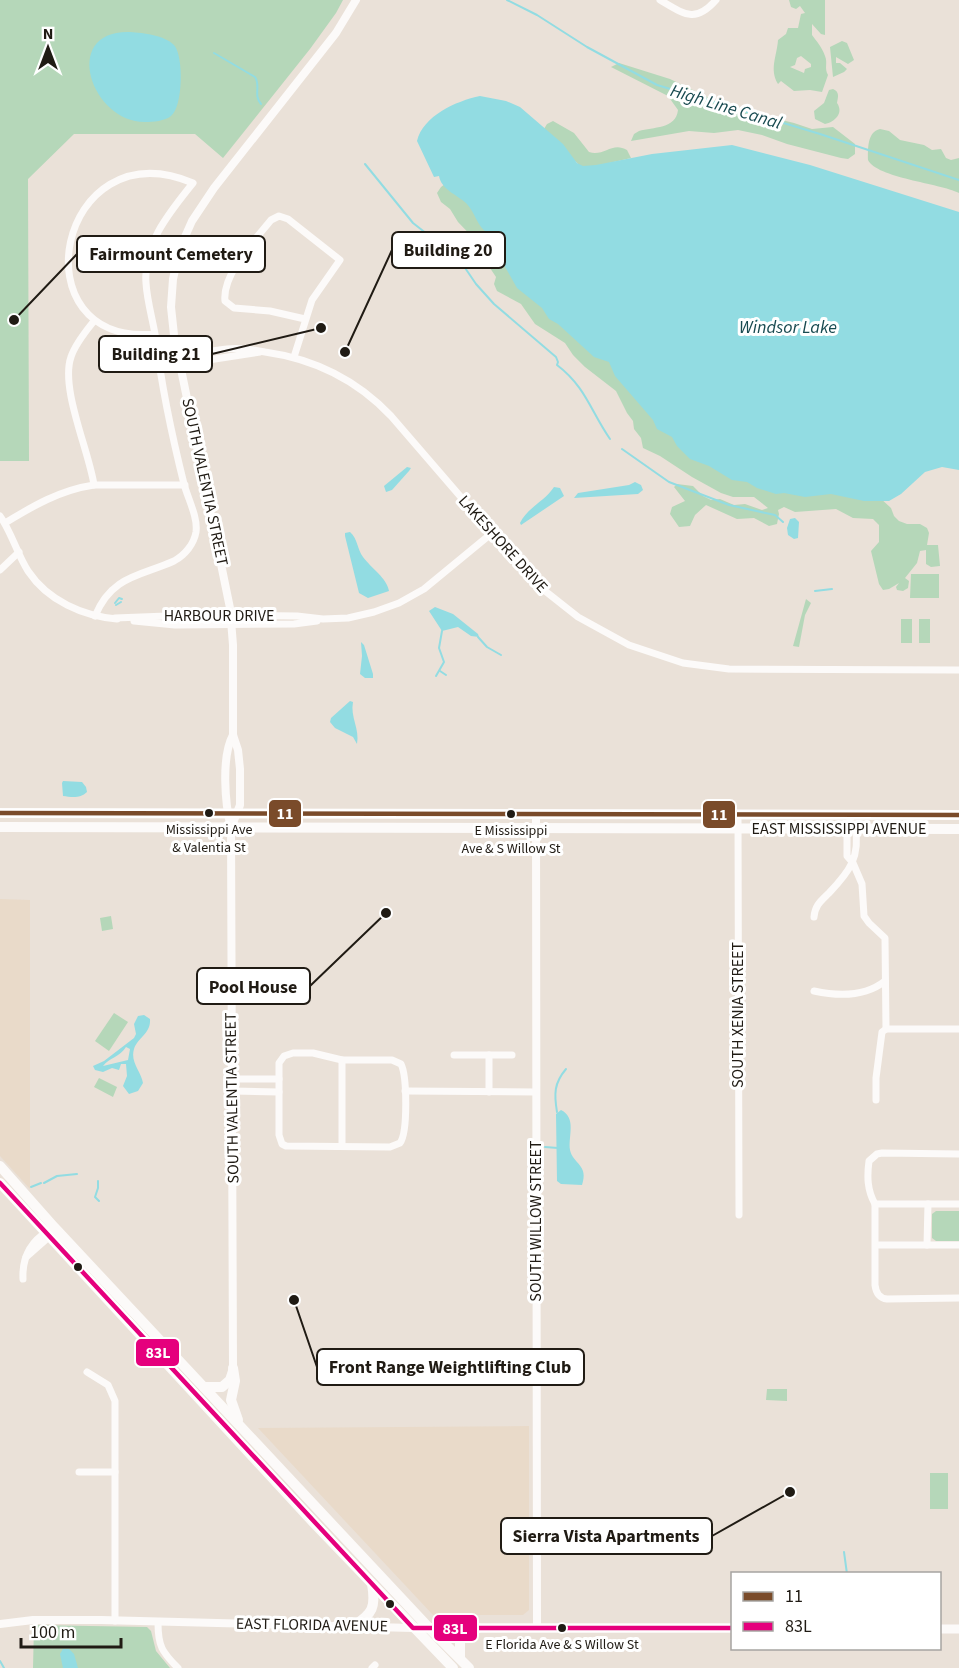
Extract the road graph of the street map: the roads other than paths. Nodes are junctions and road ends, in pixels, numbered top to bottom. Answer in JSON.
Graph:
{"nodes":[{"id":1,"x":356,"y":0,"type":"edge"},
{"id":2,"x":660,"y":0,"type":"edge"},
{"id":3,"x":716,"y":0,"type":"edge"},
{"id":4,"x":305,"y":319,"type":"junction"},
{"id":5,"x":94,"y":321,"type":"junction"},
{"id":6,"x":156,"y":334,"type":"junction"},
{"id":7,"x":294,"y":357,"type":"junction"},
{"id":8,"x":179,"y":362,"type":"junction"},
{"id":9,"x":94,"y":485,"type":"junction"},
{"id":10,"x":185,"y":485,"type":"junction"},
{"id":11,"x":0,"y":516,"type":"edge"},
{"id":12,"x":5,"y":523,"type":"junction"},
{"id":13,"x":492,"y":533,"type":"junction"},
{"id":14,"x":19,"y":552,"type":"junction"},
{"id":15,"x":0,"y":570,"type":"edge"},
{"id":16,"x":95,"y":616,"type":"junction"},
{"id":17,"x":115,"y":618,"type":"junction"},
{"id":18,"x":231,"y":620,"type":"junction"},
{"id":19,"x":959,"y":670,"type":"edge"},
{"id":20,"x":233,"y":735,"type":"junction"},
{"id":21,"x":0,"y":813,"type":"edge"},
{"id":22,"x":536,"y":813,"type":"junction"},
{"id":23,"x":233,"y":814,"type":"junction"},
{"id":24,"x":738,"y":814,"type":"junction"},
{"id":25,"x":852,"y":814,"type":"junction"},
{"id":26,"x":959,"y":815,"type":"edge"},
{"id":27,"x":0,"y":827,"type":"edge"},
{"id":28,"x":231,"y":828,"type":"junction"},
{"id":29,"x":536,"y":828,"type":"junction"},
{"id":30,"x":738,"y":829,"type":"junction"},
{"id":31,"x":851,"y":829,"type":"junction"},
{"id":32,"x":959,"y":829,"type":"edge"},
{"id":33,"x":853,"y":863,"type":"junction"},
{"id":34,"x":814,"y":916,"type":"dead end"},
{"id":35,"x":885,"y":981,"type":"junction"},
{"id":36,"x":814,"y":991,"type":"dead end"},
{"id":37,"x":886,"y":1029,"type":"junction"},
{"id":38,"x":959,"y":1029,"type":"edge"},
{"id":39,"x":454,"y":1055,"type":"dead end"},
{"id":40,"x":489,"y":1055,"type":"junction"},
{"id":41,"x":512,"y":1055,"type":"dead end"},
{"id":42,"x":342,"y":1060,"type":"junction"},
{"id":43,"x":233,"y":1079,"type":"junction"},
{"id":44,"x":279,"y":1079,"type":"junction"},
{"id":45,"x":233,"y":1091,"type":"junction"},
{"id":46,"x":405,"y":1091,"type":"junction"},
{"id":47,"x":279,"y":1092,"type":"junction"},
{"id":48,"x":489,"y":1092,"type":"junction"},
{"id":49,"x":536,"y":1092,"type":"junction"},
{"id":50,"x":876,"y":1100,"type":"dead end"},
{"id":51,"x":342,"y":1146,"type":"junction"},
{"id":52,"x":959,"y":1154,"type":"edge"},
{"id":53,"x":0,"y":1166,"type":"edge"},
{"id":54,"x":0,"y":1183,"type":"edge"},
{"id":55,"x":875,"y":1204,"type":"junction"},
{"id":56,"x":928,"y":1204,"type":"junction"},
{"id":57,"x":959,"y":1204,"type":"edge"},
{"id":58,"x":739,"y":1215,"type":"dead end"},
{"id":59,"x":50,"y":1233,"type":"junction"},
{"id":60,"x":876,"y":1245,"type":"junction"},
{"id":61,"x":927,"y":1245,"type":"junction"},
{"id":62,"x":959,"y":1245,"type":"edge"},
{"id":63,"x":23,"y":1279,"type":"dead end"},
{"id":64,"x":959,"y":1298,"type":"edge"},
{"id":65,"x":233,"y":1368,"type":"junction"},
{"id":66,"x":87,"y":1372,"type":"dead end"},
{"id":67,"x":234,"y":1383,"type":"junction"},
{"id":68,"x":204,"y":1387,"type":"junction"},
{"id":69,"x":218,"y":1402,"type":"junction"},
{"id":70,"x":206,"y":1406,"type":"junction"},
{"id":71,"x":240,"y":1426,"type":"junction"},
{"id":72,"x":79,"y":1472,"type":"dead end"},
{"id":73,"x":115,"y":1472,"type":"junction"},
{"id":74,"x":371,"y":1584,"type":"junction"},
{"id":75,"x":115,"y":1621,"type":"junction"},
{"id":76,"x":158,"y":1623,"type":"junction"},
{"id":77,"x":0,"y":1624,"type":"edge"},
{"id":78,"x":353,"y":1626,"type":"junction"},
{"id":79,"x":413,"y":1628,"type":"junction"},
{"id":80,"x":429,"y":1628,"type":"junction"},
{"id":81,"x":478,"y":1628,"type":"junction"},
{"id":82,"x":537,"y":1628,"type":"junction"},
{"id":83,"x":731,"y":1628,"type":"edge"},
{"id":84,"x":941,"y":1629,"type":"edge"},
{"id":85,"x":959,"y":1629,"type":"edge"},
{"id":86,"x":460,"y":1658,"type":"junction"},
{"id":87,"x":178,"y":1668,"type":"edge"},
{"id":88,"x":453,"y":1668,"type":"edge"},
{"id":89,"x":470,"y":1668,"type":"edge"}],
"edges":[{"from":1,"to":8,"type":"street","name":"SOUTH VALENTIA STREET"},
{"from":2,"to":3,"type":"street"},
{"from":4,"to":4,"type":"street"},
{"from":4,"to":7,"type":"street"},
{"from":5,"to":6,"type":"street"},
{"from":5,"to":6,"type":"street"},
{"from":5,"to":9,"type":"street"},
{"from":6,"to":10,"type":"street"},
{"from":7,"to":8,"type":"street","name":"LAKESHORE DRIVE"},
{"from":7,"to":13,"type":"street","name":"LAKESHORE DRIVE"},
{"from":8,"to":18,"type":"street","name":"SOUTH VALENTIA STREET"},
{"from":9,"to":10,"type":"street"},
{"from":9,"to":12,"type":"street"},
{"from":10,"to":16,"type":"street"},
{"from":11,"to":12,"type":"street","name":"HARBOUR DRIVE"},
{"from":12,"to":14,"type":"street","name":"HARBOUR DRIVE"},
{"from":13,"to":18,"type":"street","name":"HARBOUR DRIVE"},
{"from":13,"to":19,"type":"street","name":"LAKESHORE DRIVE"},
{"from":14,"to":15,"type":"street"},
{"from":14,"to":16,"type":"street","name":"HARBOUR DRIVE"},
{"from":16,"to":17,"type":"street","name":"HARBOUR DRIVE"},
{"from":17,"to":18,"type":"street","name":"HARBOUR DRIVE"},
{"from":17,"to":18,"type":"street","name":"HARBOUR DRIVE"},
{"from":18,"to":20,"type":"street","name":"SOUTH VALENTIA STREET"},
{"from":20,"to":23,"type":"street","name":"SOUTH VALENTIA STREET"},
{"from":20,"to":23,"type":"street","name":"SOUTH VALENTIA STREET"},
{"from":21,"to":23,"type":"main road","name":"EAST MISSISSIPPI AVENUE"},
{"from":22,"to":23,"type":"main road","name":"EAST MISSISSIPPI AVENUE"},
{"from":22,"to":24,"type":"main road","name":"EAST MISSISSIPPI AVENUE"},
{"from":22,"to":29,"type":"street","name":"SOUTH WILLOW STREET"},
{"from":23,"to":28,"type":"street","name":"SOUTH VALENTIA STREET"},
{"from":24,"to":25,"type":"main road","name":"EAST MISSISSIPPI AVENUE"},
{"from":24,"to":30,"type":"street","name":"SOUTH XENIA STREET"},
{"from":25,"to":26,"type":"main road","name":"EAST MISSISSIPPI AVENUE"},
{"from":25,"to":31,"type":"street"},
{"from":27,"to":28,"type":"main road","name":"EAST MISSISSIPPI AVENUE"},
{"from":28,"to":29,"type":"main road","name":"EAST MISSISSIPPI AVENUE"},
{"from":28,"to":43,"type":"street","name":"SOUTH VALENTIA STREET"},
{"from":29,"to":30,"type":"main road","name":"EAST MISSISSIPPI AVENUE"},
{"from":29,"to":49,"type":"street","name":"SOUTH WILLOW STREET"},
{"from":30,"to":31,"type":"main road","name":"EAST MISSISSIPPI AVENUE"},
{"from":30,"to":58,"type":"street","name":"SOUTH XENIA STREET"},
{"from":31,"to":32,"type":"main road","name":"EAST MISSISSIPPI AVENUE"},
{"from":31,"to":33,"type":"street"},
{"from":33,"to":34,"type":"street"},
{"from":33,"to":35,"type":"street"},
{"from":35,"to":36,"type":"street"},
{"from":35,"to":37,"type":"street"},
{"from":37,"to":38,"type":"street"},
{"from":37,"to":50,"type":"street"},
{"from":39,"to":40,"type":"street"},
{"from":40,"to":41,"type":"street"},
{"from":40,"to":48,"type":"street"},
{"from":42,"to":44,"type":"street"},
{"from":42,"to":46,"type":"street"},
{"from":42,"to":51,"type":"street"},
{"from":43,"to":44,"type":"street"},
{"from":43,"to":45,"type":"street","name":"SOUTH VALENTIA STREET"},
{"from":44,"to":47,"type":"street"},
{"from":45,"to":47,"type":"street"},
{"from":45,"to":65,"type":"street","name":"SOUTH VALENTIA STREET"},
{"from":46,"to":48,"type":"street"},
{"from":46,"to":51,"type":"street"},
{"from":47,"to":51,"type":"street"},
{"from":48,"to":49,"type":"street"},
{"from":49,"to":82,"type":"street","name":"SOUTH WILLOW STREET"},
{"from":52,"to":55,"type":"street"},
{"from":53,"to":59,"type":"main road"},
{"from":54,"to":59,"type":"main road"},
{"from":55,"to":56,"type":"street"},
{"from":55,"to":60,"type":"street"},
{"from":56,"to":57,"type":"street"},
{"from":56,"to":61,"type":"street"},
{"from":59,"to":63,"type":"street"},
{"from":59,"to":68,"type":"main road"},
{"from":59,"to":70,"type":"main road"},
{"from":60,"to":61,"type":"street"},
{"from":60,"to":64,"type":"street"},
{"from":61,"to":62,"type":"street"},
{"from":65,"to":67,"type":"main road"},
{"from":65,"to":68,"type":"main road"},
{"from":66,"to":73,"type":"street"},
{"from":67,"to":69,"type":"main road"},
{"from":67,"to":71,"type":"main road"},
{"from":68,"to":69,"type":"main road"},
{"from":69,"to":70,"type":"main road"},
{"from":69,"to":71,"type":"main road"},
{"from":70,"to":74,"type":"main road"},
{"from":71,"to":80,"type":"main road"},
{"from":72,"to":73,"type":"street"},
{"from":73,"to":75,"type":"street"},
{"from":74,"to":78,"type":"main road"},
{"from":74,"to":79,"type":"main road"},
{"from":75,"to":76,"type":"street","name":"EAST FLORIDA AVENUE"},
{"from":75,"to":77,"type":"street","name":"EAST FLORIDA AVENUE"},
{"from":76,"to":78,"type":"street","name":"EAST FLORIDA AVENUE"},
{"from":76,"to":87,"type":"street"},
{"from":78,"to":79,"type":"street","name":"EAST FLORIDA AVENUE"},
{"from":79,"to":80,"type":"main road","name":"EAST FLORIDA AVENUE"},
{"from":79,"to":88,"type":"main road"},
{"from":80,"to":81,"type":"main road","name":"EAST FLORIDA AVENUE"},
{"from":80,"to":86,"type":"main road"},
{"from":81,"to":82,"type":"main road","name":"EAST FLORIDA AVENUE"},
{"from":81,"to":86,"type":"main road"},
{"from":82,"to":83,"type":"main road","name":"EAST FLORIDA AVENUE"},
{"from":84,"to":85,"type":"main road"},
{"from":86,"to":89,"type":"main road"}]}
